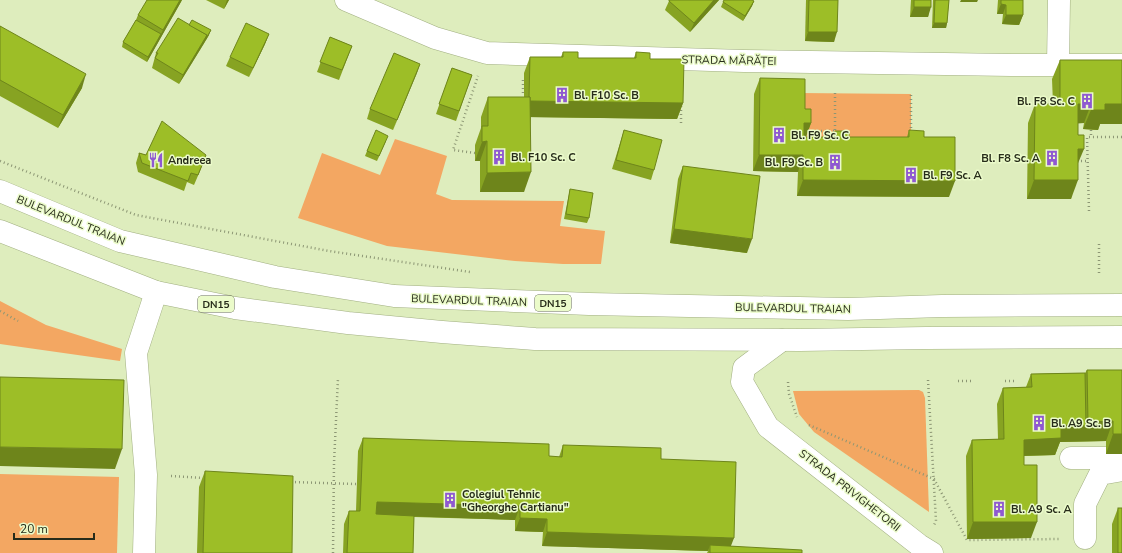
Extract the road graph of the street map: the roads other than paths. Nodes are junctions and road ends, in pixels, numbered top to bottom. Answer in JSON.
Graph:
{"nodes":[{"id":1,"x":346,"y":0,"type":"edge"},
{"id":2,"x":1059,"y":0,"type":"edge"},
{"id":3,"x":1058,"y":65,"type":"junction"},
{"id":4,"x":1122,"y":65,"type":"edge"},
{"id":5,"x":0,"y":191,"type":"edge"},
{"id":6,"x":0,"y":231,"type":"edge"},
{"id":7,"x":156,"y":292,"type":"junction"},
{"id":8,"x":1122,"y":305,"type":"edge"},
{"id":9,"x":1122,"y":337,"type":"edge"},
{"id":10,"x":782,"y":340,"type":"junction"},
{"id":11,"x":1071,"y":458,"type":"dead end"},
{"id":12,"x":1122,"y":458,"type":"edge"},
{"id":13,"x":1122,"y":470,"type":"edge"},
{"id":14,"x":1085,"y":538,"type":"road end"},
{"id":15,"x":144,"y":553,"type":"edge"},
{"id":16,"x":932,"y":553,"type":"edge"}],
"edges":[{"from":1,"to":3,"type":"main road","name":"STRADA MĂRĂȚEI"},
{"from":2,"to":3,"type":"main road"},
{"from":3,"to":4,"type":"main road","name":"STRADA MĂRĂȚEI"},
{"from":5,"to":8,"type":"main road","name":"BULEVARDUL TRAIAN","number":"DN15"},
{"from":6,"to":7,"type":"main road","number":"DN15"},
{"from":7,"to":10,"type":"main road","number":"DN15"},
{"from":7,"to":15,"type":"main road"},
{"from":9,"to":10,"type":"main road","number":"DN15"},
{"from":10,"to":16,"type":"main road","name":"STRADA PRIVIGHETORII"},
{"from":11,"to":12,"type":"main road"},
{"from":13,"to":14,"type":"main road"}]}
